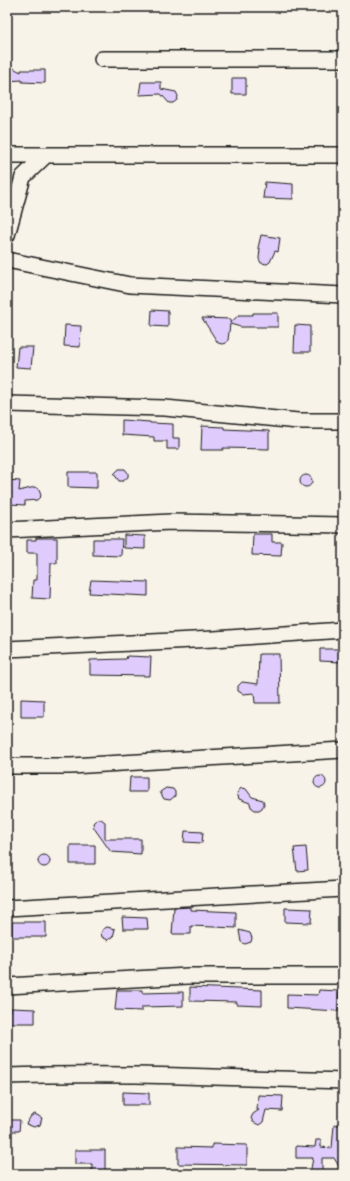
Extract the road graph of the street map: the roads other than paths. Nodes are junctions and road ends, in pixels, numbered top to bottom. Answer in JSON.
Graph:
{"nodes":[{"id":1,"x":102,"y":59,"type":"dead end"},
{"id":2,"x":343,"y":59,"type":"edge"},
{"id":3,"x":7,"y":155,"type":"edge"},
{"id":4,"x":343,"y":155,"type":"edge"},
{"id":5,"x":46,"y":156,"type":"junction"},
{"id":6,"x":7,"y":235,"type":"edge"},
{"id":7,"x":7,"y":260,"type":"edge"},
{"id":8,"x":343,"y":295,"type":"edge"},
{"id":9,"x":7,"y":404,"type":"edge"},
{"id":10,"x":343,"y":421,"type":"edge"},
{"id":11,"x":343,"y":525,"type":"edge"},
{"id":12,"x":7,"y":530,"type":"edge"},
{"id":13,"x":343,"y":630,"type":"edge"},
{"id":14,"x":7,"y":649,"type":"edge"},
{"id":15,"x":343,"y":750,"type":"edge"},
{"id":16,"x":7,"y":766,"type":"edge"},
{"id":17,"x":343,"y":889,"type":"edge"},
{"id":18,"x":7,"y":908,"type":"edge"},
{"id":19,"x":343,"y":976,"type":"edge"},
{"id":20,"x":7,"y":986,"type":"edge"},
{"id":21,"x":7,"y":1076,"type":"edge"},
{"id":22,"x":343,"y":1080,"type":"edge"}],
"edges":[{"from":1,"to":2,"type":"street"},
{"from":3,"to":5,"type":"street"},
{"from":4,"to":5,"type":"street"},
{"from":5,"to":6,"type":"street"},
{"from":7,"to":8,"type":"street"},
{"from":9,"to":10,"type":"street"},
{"from":11,"to":12,"type":"street"},
{"from":13,"to":14,"type":"street"},
{"from":15,"to":16,"type":"street"},
{"from":17,"to":18,"type":"street"},
{"from":19,"to":20,"type":"street"},
{"from":21,"to":22,"type":"street"}]}
